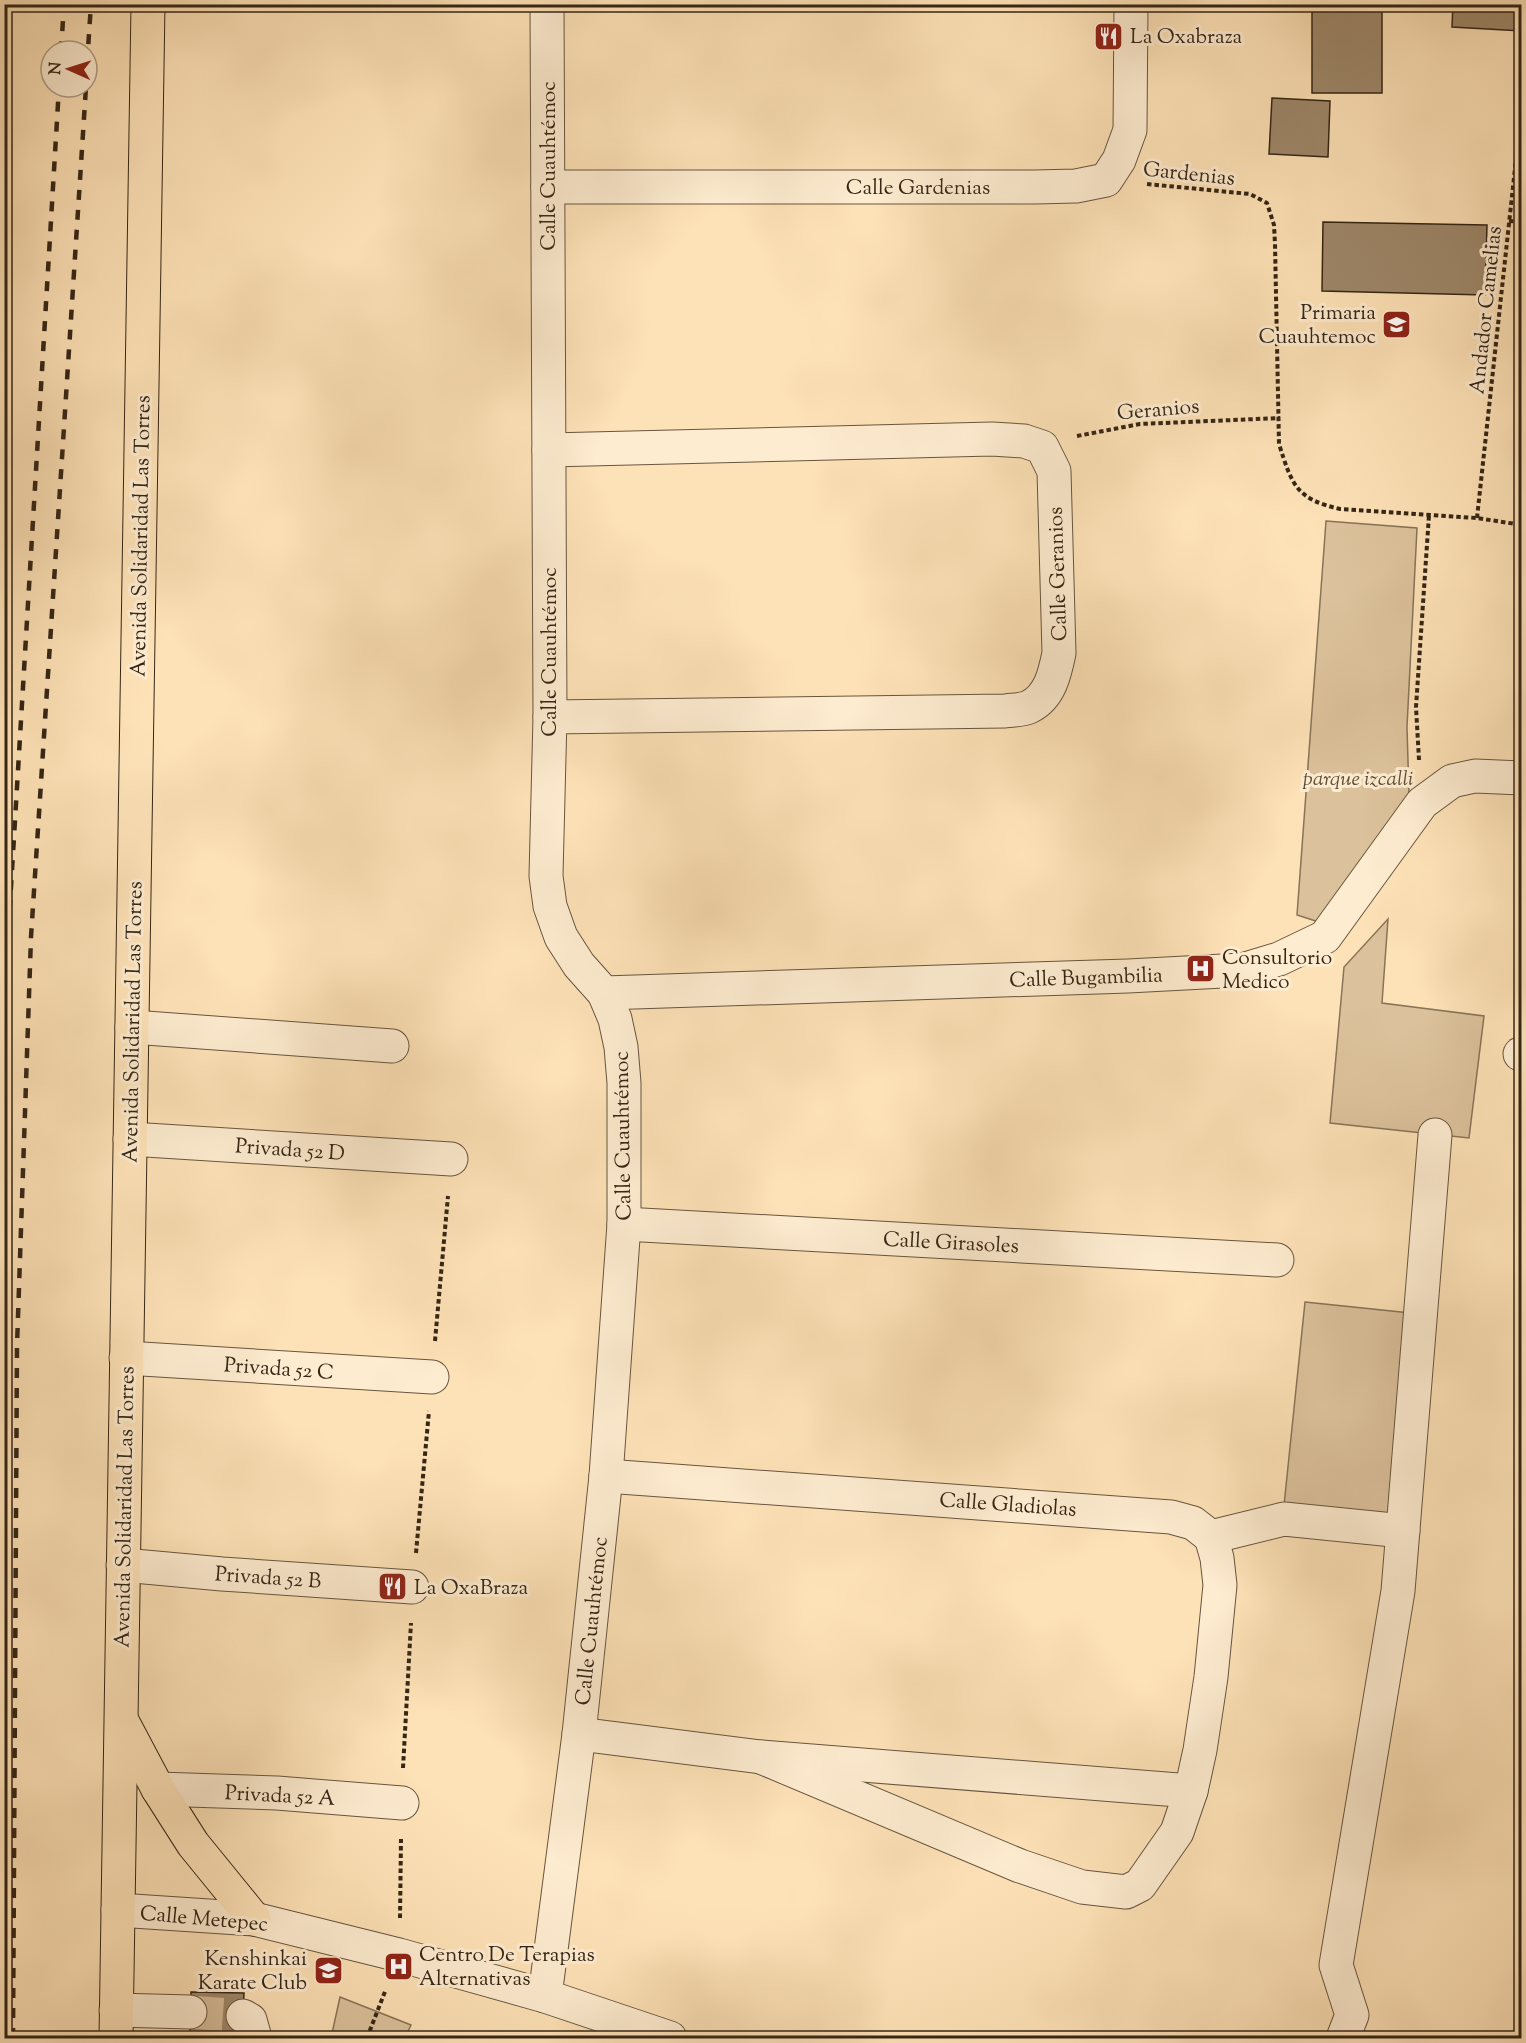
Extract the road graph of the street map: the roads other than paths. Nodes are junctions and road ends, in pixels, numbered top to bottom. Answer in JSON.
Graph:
{"nodes":[{"id":1,"x":148,"y":4,"type":"edge"},
{"id":2,"x":547,"y":4,"type":"edge"},
{"id":3,"x":1131,"y":4,"type":"edge"},
{"id":4,"x":548,"y":187,"type":"junction"},
{"id":5,"x":549,"y":450,"type":"junction"},
{"id":6,"x":550,"y":717,"type":"junction"},
{"id":7,"x":1521,"y":778,"type":"edge"},
{"id":8,"x":604,"y":993,"type":"junction"},
{"id":9,"x":132,"y":1027,"type":"junction"},
{"id":10,"x":392,"y":1046,"type":"dead end"},
{"id":11,"x":1435,"y":1135,"type":"dead end"},
{"id":12,"x":130,"y":1139,"type":"junction"},
{"id":13,"x":451,"y":1159,"type":"dead end"},
{"id":14,"x":624,"y":1224,"type":"junction"},
{"id":15,"x":1277,"y":1260,"type":"dead end"},
{"id":16,"x":126,"y":1358,"type":"junction"},
{"id":17,"x":432,"y":1377,"type":"dead end"},
{"id":18,"x":606,"y":1476,"type":"junction"},
{"id":19,"x":1403,"y":1531,"type":"junction"},
{"id":20,"x":1211,"y":1537,"type":"junction"},
{"id":21,"x":123,"y":1565,"type":"junction"},
{"id":22,"x":412,"y":1587,"type":"dead end"},
{"id":23,"x":121,"y":1719,"type":"junction"},
{"id":24,"x":579,"y":1734,"type":"junction"},
{"id":25,"x":761,"y":1757,"type":"junction"},
{"id":26,"x":158,"y":1789,"type":"junction"},
{"id":27,"x":1191,"y":1791,"type":"junction"},
{"id":28,"x":402,"y":1803,"type":"dead end"},
{"id":29,"x":118,"y":1910,"type":"junction"},
{"id":30,"x":254,"y":1919,"type":"junction"},
{"id":31,"x":545,"y":1996,"type":"junction"},
{"id":32,"x":190,"y":2012,"type":"tunnel mouth"},
{"id":33,"x":116,"y":2024,"type":"edge"},
{"id":34,"x":670,"y":2038,"type":"edge"},
{"id":35,"x":1343,"y":2038,"type":"edge"}],
"edges":[{"from":1,"to":9,"type":"main road","name":"Avenida Solidaridad Las Torres"},
{"from":2,"to":4,"type":"street","name":"Calle Cuauhtémoc"},
{"from":3,"to":4,"type":"street","name":"Calle Gardenias"},
{"from":4,"to":5,"type":"street","name":"Calle Cuauhtémoc"},
{"from":5,"to":6,"type":"street","name":"Calle Cuauhtémoc"},
{"from":5,"to":6,"type":"street","name":"Calle Geranios"},
{"from":6,"to":8,"type":"street","name":"Calle Cuauhtémoc"},
{"from":7,"to":8,"type":"street","name":"Calle Bugambilia"},
{"from":8,"to":14,"type":"street","name":"Calle Cuauhtémoc"},
{"from":9,"to":10,"type":"street"},
{"from":9,"to":12,"type":"main road","name":"Avenida Solidaridad Las Torres"},
{"from":11,"to":19,"type":"street"},
{"from":12,"to":13,"type":"street","name":"Privada 52 D"},
{"from":12,"to":16,"type":"main road","name":"Avenida Solidaridad Las Torres"},
{"from":14,"to":15,"type":"street","name":"Calle Girasoles"},
{"from":14,"to":18,"type":"street","name":"Calle Cuauhtémoc"},
{"from":16,"to":17,"type":"street","name":"Privada 52 C"},
{"from":16,"to":21,"type":"main road","name":"Avenida Solidaridad Las Torres"},
{"from":18,"to":20,"type":"street","name":"Calle Gladiolas"},
{"from":18,"to":24,"type":"street","name":"Calle Cuauhtémoc"},
{"from":19,"to":20,"type":"street"},
{"from":19,"to":35,"type":"street"},
{"from":20,"to":27,"type":"street"},
{"from":21,"to":22,"type":"street","name":"Privada 52 B"},
{"from":21,"to":23,"type":"main road","name":"Avenida Solidaridad Las Torres"},
{"from":23,"to":26,"type":"main road"},
{"from":23,"to":29,"type":"main road","name":"Avenida Solidaridad Las Torres"},
{"from":24,"to":25,"type":"street"},
{"from":24,"to":31,"type":"street","name":"Calle Cuauhtémoc"},
{"from":25,"to":27,"type":"street"},
{"from":25,"to":27,"type":"street"},
{"from":26,"to":28,"type":"street","name":"Privada 52 A"},
{"from":26,"to":30,"type":"main road"},
{"from":29,"to":30,"type":"street","name":"Calle Metepec"},
{"from":29,"to":33,"type":"main road","name":"Avenida Solidaridad Las Torres"},
{"from":30,"to":31,"type":"street","name":"Calle Metepec"},
{"from":31,"to":34,"type":"street","name":"Calle Metepec"},
{"from":32,"to":33,"type":"street"}]}
